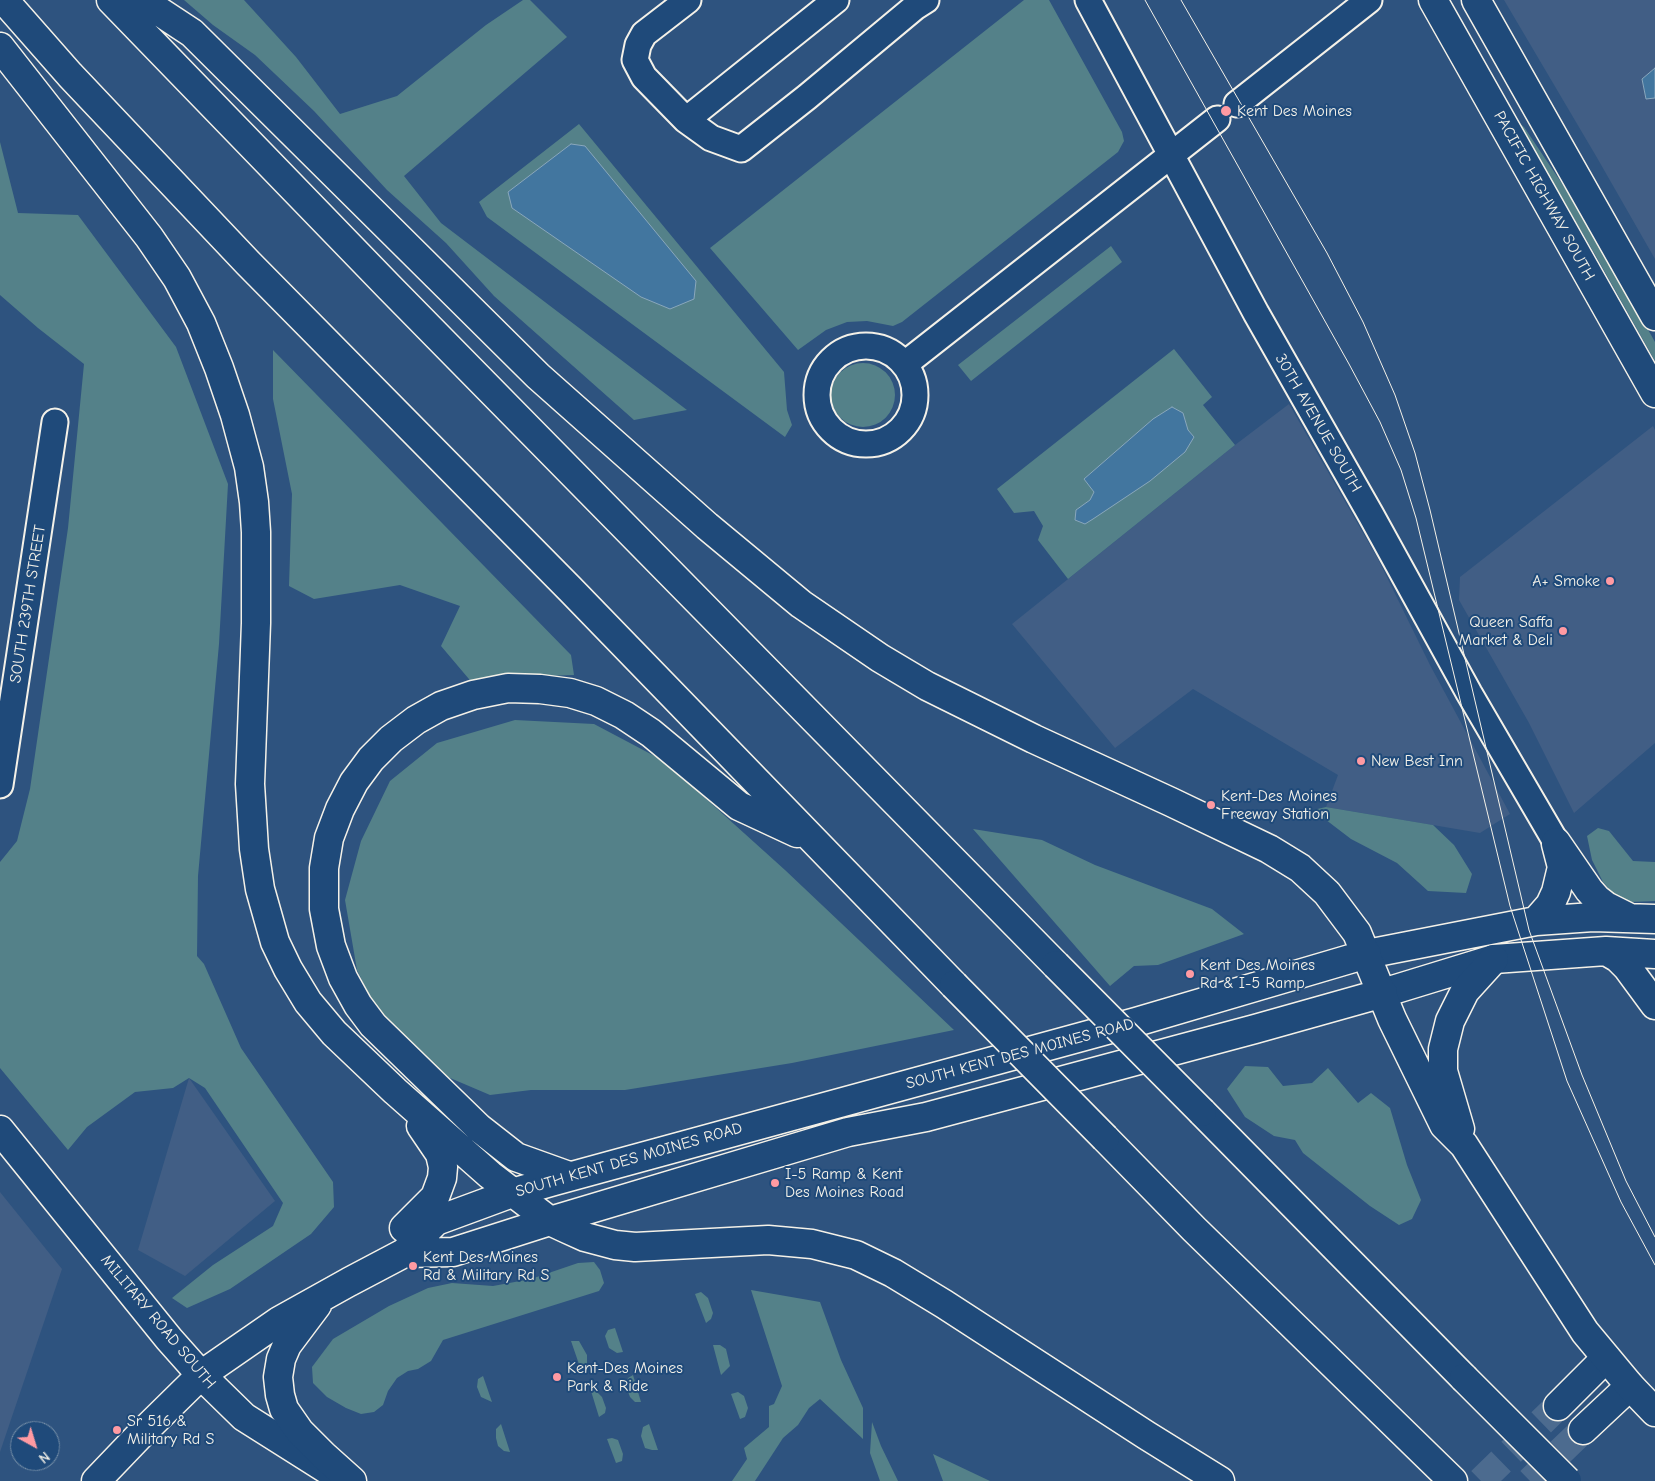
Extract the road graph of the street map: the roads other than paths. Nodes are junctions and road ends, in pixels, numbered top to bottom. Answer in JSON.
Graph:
{"nodes":[{"id":1,"x":4,"y":0,"type":"edge"},
{"id":2,"x":111,"y":0,"type":"edge"},
{"id":3,"x":142,"y":0,"type":"edge"},
{"id":4,"x":688,"y":0,"type":"edge"},
{"id":5,"x":836,"y":0,"type":"edge"},
{"id":6,"x":926,"y":0,"type":"edge"},
{"id":7,"x":1088,"y":0,"type":"edge"},
{"id":8,"x":1369,"y":0,"type":"edge"},
{"id":9,"x":1433,"y":0,"type":"edge"},
{"id":10,"x":1476,"y":0,"type":"edge"},
{"id":11,"x":0,"y":47,"type":"edge"},
{"id":12,"x":1237,"y":104,"type":"dead end"},
{"id":13,"x":686,"y":120,"type":"junction"},
{"id":14,"x":1217,"y":120,"type":"dead end"},
{"id":15,"x":1172,"y":155,"type":"junction"},
{"id":16,"x":1655,"y":316,"type":"edge"},
{"id":17,"x":905,"y":364,"type":"dead end"},
{"id":18,"x":1655,"y":392,"type":"edge"},
{"id":19,"x":56,"y":422,"type":"dead end"},
{"id":20,"x":0,"y":785,"type":"edge"},
{"id":21,"x":812,"y":840,"type":"junction"},
{"id":22,"x":1556,"y":842,"type":"junction"},
{"id":23,"x":1642,"y":918,"type":"edge"},
{"id":24,"x":1536,"y":920,"type":"junction"},
{"id":25,"x":1606,"y":951,"type":"junction"},
{"id":26,"x":1367,"y":954,"type":"junction"},
{"id":27,"x":1655,"y":954,"type":"edge"},
{"id":28,"x":1494,"y":959,"type":"junction"},
{"id":29,"x":1383,"y":993,"type":"junction"},
{"id":30,"x":1655,"y":1005,"type":"edge"},
{"id":31,"x":395,"y":1091,"type":"junction"},
{"id":32,"x":0,"y":1130,"type":"edge"},
{"id":33,"x":1464,"y":1145,"type":"junction"},
{"id":34,"x":569,"y":1176,"type":"junction"},
{"id":35,"x":512,"y":1193,"type":"junction"},
{"id":36,"x":550,"y":1221,"type":"junction"},
{"id":37,"x":404,"y":1253,"type":"junction"},
{"id":38,"x":366,"y":1273,"type":"junction"},
{"id":39,"x":324,"y":1296,"type":"junction"},
{"id":40,"x":1606,"y":1358,"type":"junction"},
{"id":41,"x":201,"y":1376,"type":"junction"},
{"id":42,"x":1630,"y":1386,"type":"junction"},
{"id":43,"x":1558,"y":1406,"type":"tunnel mouth"},
{"id":44,"x":1655,"y":1412,"type":"edge"},
{"id":45,"x":1583,"y":1430,"type":"tunnel mouth"},
{"id":46,"x":96,"y":1481,"type":"edge"},
{"id":47,"x":345,"y":1481,"type":"edge"},
{"id":48,"x":352,"y":1481,"type":"edge"},
{"id":49,"x":1220,"y":1481,"type":"edge"},
{"id":50,"x":1453,"y":1481,"type":"edge"},
{"id":51,"x":1567,"y":1481,"type":"edge"}],
"edges":[{"from":1,"to":21,"type":"main road"},
{"from":2,"to":51,"type":"main road","bridge":true},
{"from":3,"to":26,"type":"main road"},
{"from":4,"to":13,"type":"street"},
{"from":5,"to":13,"type":"street"},
{"from":6,"to":13,"type":"street"},
{"from":7,"to":15,"type":"street","name":"30TH AVENUE SOUTH"},
{"from":8,"to":12,"type":"street"},
{"from":9,"to":18,"type":"main road","name":"PACIFIC HIGHWAY SOUTH"},
{"from":10,"to":16,"type":"main road"},
{"from":11,"to":31,"type":"main road"},
{"from":14,"to":15,"type":"street"},
{"from":15,"to":17,"type":"street"},
{"from":15,"to":22,"type":"street","name":"30TH AVENUE SOUTH"},
{"from":19,"to":20,"type":"street","name":"SOUTH 239TH STREET"},
{"from":21,"to":34,"type":"main road"},
{"from":21,"to":50,"type":"main road","bridge":true},
{"from":22,"to":23,"type":"main road"},
{"from":22,"to":24,"type":"main road"},
{"from":23,"to":24,"type":"main road","name":"SOUTH KENT DES MOINES ROAD"},
{"from":24,"to":26,"type":"main road","name":"SOUTH KENT DES MOINES ROAD"},
{"from":25,"to":27,"type":"main road","name":"SOUTH KENT DES MOINES ROAD"},
{"from":25,"to":28,"type":"main road","name":"SOUTH KENT DES MOINES ROAD"},
{"from":25,"to":30,"type":"main road"},
{"from":26,"to":29,"type":"main road"},
{"from":26,"to":34,"type":"main road","name":"SOUTH KENT DES MOINES ROAD"},
{"from":28,"to":29,"type":"main road","name":"SOUTH KENT DES MOINES ROAD"},
{"from":28,"to":33,"type":"main road"},
{"from":29,"to":33,"type":"main road"},
{"from":29,"to":36,"type":"main road","name":"SOUTH KENT DES MOINES ROAD"},
{"from":31,"to":35,"type":"main road"},
{"from":31,"to":38,"type":"main road"},
{"from":32,"to":41,"type":"main road","name":"MILITARY ROAD SOUTH"},
{"from":33,"to":40,"type":"main road"},
{"from":34,"to":35,"type":"main road","name":"SOUTH KENT DES MOINES ROAD"},
{"from":35,"to":36,"type":"main road"},
{"from":35,"to":37,"type":"main road","name":"SOUTH KENT DES MOINES ROAD"},
{"from":36,"to":37,"type":"main road","name":"SOUTH KENT DES MOINES ROAD"},
{"from":36,"to":49,"type":"main road"},
{"from":37,"to":38,"type":"main road","name":"SOUTH KENT DES MOINES ROAD"},
{"from":38,"to":39,"type":"main road","name":"SOUTH KENT DES MOINES ROAD"},
{"from":39,"to":41,"type":"main road","name":"SOUTH KENT DES MOINES ROAD"},
{"from":39,"to":48,"type":"main road"},
{"from":40,"to":42,"type":"main road"},
{"from":40,"to":43,"type":"main road"},
{"from":41,"to":46,"type":"main road","name":"SOUTH KENT DES MOINES ROAD"},
{"from":41,"to":47,"type":"main road","name":"MILITARY ROAD SOUTH"},
{"from":42,"to":44,"type":"main road"},
{"from":42,"to":45,"type":"main road"}]}
